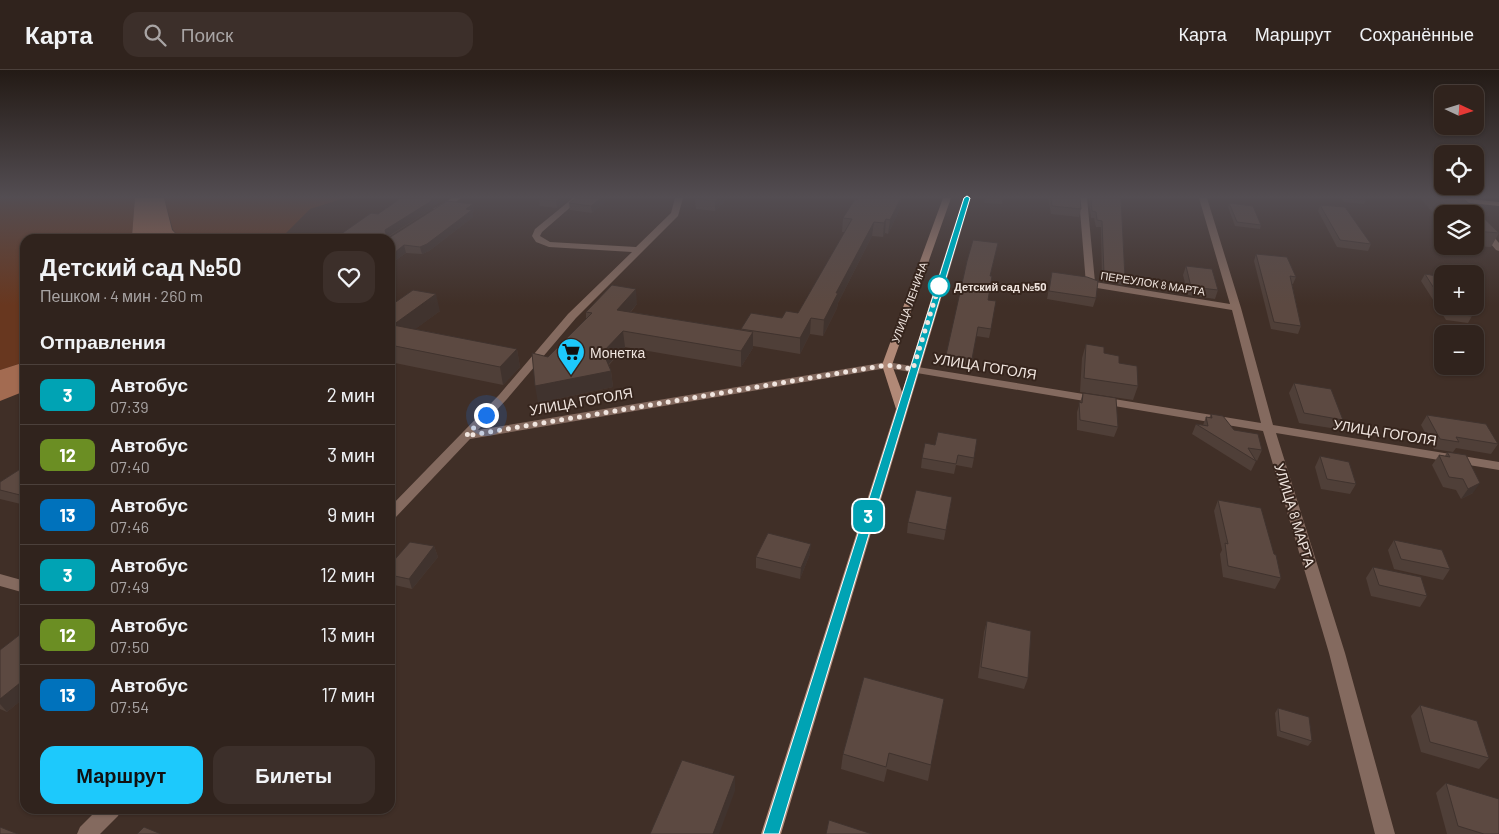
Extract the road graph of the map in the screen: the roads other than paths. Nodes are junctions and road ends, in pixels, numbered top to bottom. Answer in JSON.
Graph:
{"nodes":[{"id":1,"x":537,"y":234,"type":"edge"},
{"id":2,"x":655,"y":234,"type":"edge"},
{"id":3,"x":934,"y":234,"type":"edge"},
{"id":4,"x":956,"y":234,"type":"edge"},
{"id":5,"x":1086,"y":234,"type":"edge"},
{"id":6,"x":1213,"y":234,"type":"edge"},
{"id":7,"x":1487,"y":234,"type":"edge"},
{"id":8,"x":1499,"y":248,"type":"edge"},
{"id":9,"x":638,"y":250,"type":"junction"},
{"id":10,"x":1236,"y":308,"type":"junction"},
{"id":11,"x":887,"y":365,"type":"junction"},
{"id":12,"x":913,"y":369,"type":"junction"},
{"id":13,"x":901,"y":408,"type":"junction"},
{"id":14,"x":1268,"y":428,"type":"junction"},
{"id":15,"x":466,"y":436,"type":"junction"},
{"id":16,"x":1499,"y":466,"type":"edge"},
{"id":17,"x":395,"y":510,"type":"edge"},
{"id":18,"x":0,"y":580,"type":"edge"},
{"id":19,"x":20,"y":586,"type":"edge"},
{"id":20,"x":106,"y":814,"type":"edge"},
{"id":21,"x":88,"y":834,"type":"edge"},
{"id":22,"x":771,"y":834,"type":"edge"},
{"id":23,"x":1384,"y":834,"type":"edge"}],
"edges":[{"from":1,"to":9,"type":"street"},
{"from":2,"to":9,"type":"street"},
{"from":3,"to":11,"type":"main road","name":"УЛИЦА ЛЕНИНА"},
{"from":4,"to":12,"type":"main road","name":"УЛИЦА ЛЕНИНА"},
{"from":5,"to":10,"type":"street","name":"ПЕРЕУЛОК 8 МАРТА"},
{"from":6,"to":10,"type":"street","name":"УЛИЦА 8 МАРТА"},
{"from":7,"to":8,"type":"street"},
{"from":9,"to":15,"type":"street"},
{"from":10,"to":14,"type":"street","name":"УЛИЦА 8 МАРТА"},
{"from":11,"to":12,"type":"street","name":"УЛИЦА ГОГОЛЯ"},
{"from":11,"to":13,"type":"main road"},
{"from":11,"to":15,"type":"street","name":"УЛИЦА ГОГОЛЯ"},
{"from":12,"to":13,"type":"main road","name":"УЛИЦА ЛЕНИНА"},
{"from":12,"to":14,"type":"street","name":"УЛИЦА ГОГОЛЯ"},
{"from":13,"to":22,"type":"main road","name":"УЛИЦА ЛЕНИНА"},
{"from":14,"to":16,"type":"street","name":"УЛИЦА ГОГОЛЯ"},
{"from":14,"to":23,"type":"street","name":"УЛИЦА 8 МАРТА"},
{"from":15,"to":17,"type":"street"},
{"from":18,"to":19,"type":"street"},
{"from":20,"to":21,"type":"street"}]}
